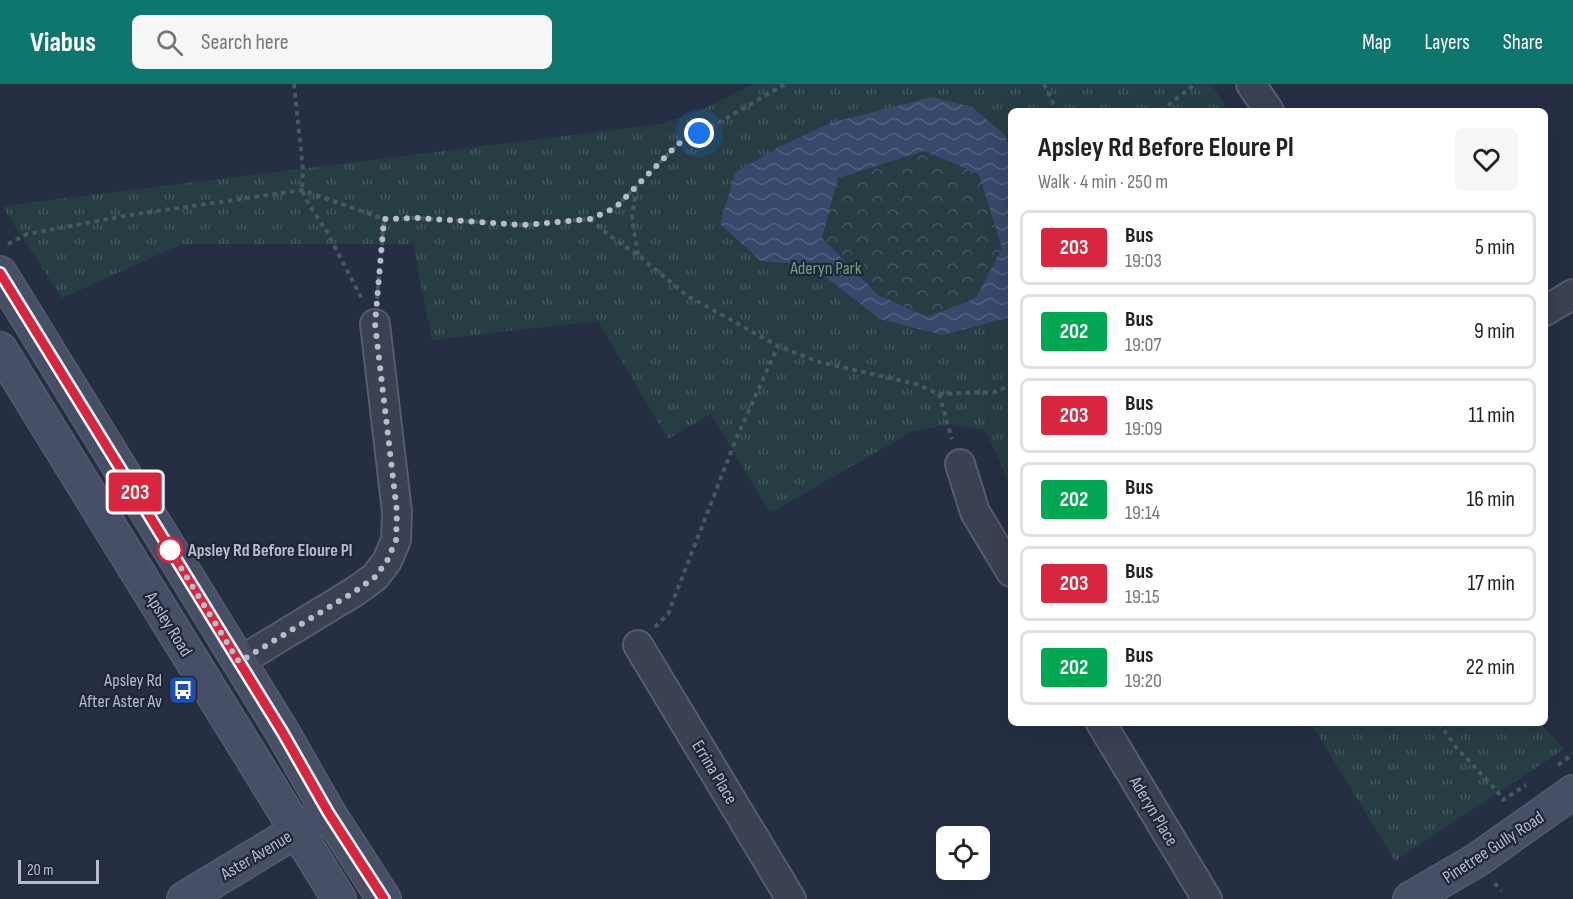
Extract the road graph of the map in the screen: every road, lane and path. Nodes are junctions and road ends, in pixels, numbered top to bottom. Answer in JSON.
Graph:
{"nodes":[{"id":1,"x":294,"y":84,"type":"edge"},
{"id":2,"x":785,"y":84,"type":"edge"},
{"id":3,"x":1044,"y":84,"type":"edge"},
{"id":4,"x":1195,"y":84,"type":"edge"},
{"id":5,"x":1251,"y":84,"type":"edge"},
{"id":6,"x":1056,"y":108,"type":"edge"},
{"id":7,"x":1165,"y":108,"type":"edge"},
{"id":8,"x":1267,"y":108,"type":"edge"},
{"id":9,"x":636,"y":188,"type":"junction"},
{"id":10,"x":302,"y":190,"type":"junction"},
{"id":11,"x":384,"y":219,"type":"junction"},
{"id":12,"x":590,"y":219,"type":"junction"},
{"id":13,"x":15,"y":241,"type":"dead end"},
{"id":14,"x":638,"y":255,"type":"junction"},
{"id":15,"x":0,"y":273,"type":"edge"},
{"id":16,"x":1573,"y":294,"type":"edge"},
{"id":17,"x":1548,"y":309,"type":"edge"},
{"id":18,"x":375,"y":324,"type":"junction"},
{"id":19,"x":778,"y":346,"type":"junction"},
{"id":20,"x":0,"y":349,"type":"edge"},
{"id":21,"x":1008,"y":386,"type":"edge"},
{"id":22,"x":939,"y":394,"type":"junction"},
{"id":23,"x":960,"y":464,"type":"joint"},
{"id":24,"x":1008,"y":567,"type":"edge"},
{"id":25,"x":638,"y":645,"type":"joint"},
{"id":26,"x":239,"y":662,"type":"junction"},
{"id":27,"x":1103,"y":726,"type":"edge"},
{"id":28,"x":1441,"y":726,"type":"edge"},
{"id":29,"x":1573,"y":792,"type":"edge"},
{"id":30,"x":1503,"y":800,"type":"dead end"},
{"id":31,"x":328,"y":812,"type":"junction"},
{"id":32,"x":297,"y":831,"type":"junction"},
{"id":33,"x":184,"y":899,"type":"edge"},
{"id":34,"x":339,"y":899,"type":"edge"},
{"id":35,"x":384,"y":899,"type":"edge"},
{"id":36,"x":791,"y":899,"type":"edge"},
{"id":37,"x":1207,"y":899,"type":"edge"},
{"id":38,"x":1410,"y":899,"type":"edge"}],
"edges":[{"from":1,"to":10,"type":"path"},
{"from":2,"to":9,"type":"path"},
{"from":3,"to":6,"type":"path"},
{"from":4,"to":7,"type":"path"},
{"from":5,"to":8,"type":"street"},
{"from":9,"to":12,"type":"path"},
{"from":9,"to":14,"type":"path"},
{"from":10,"to":11,"type":"path"},
{"from":10,"to":13,"type":"path"},
{"from":10,"to":18,"type":"path"},
{"from":11,"to":12,"type":"path"},
{"from":11,"to":18,"type":"path"},
{"from":12,"to":14,"type":"path"},
{"from":14,"to":19,"type":"path"},
{"from":15,"to":26,"type":"main road"},
{"from":16,"to":17,"type":"street"},
{"from":18,"to":26,"type":"street"},
{"from":19,"to":22,"type":"path"},
{"from":19,"to":25,"type":"path"},
{"from":20,"to":32,"type":"main road","name":"Apsley Road"},
{"from":21,"to":22,"type":"path"},
{"from":22,"to":23,"type":"path"},
{"from":23,"to":24,"type":"street"},
{"from":25,"to":36,"type":"street","name":"Errina Place"},
{"from":26,"to":31,"type":"main road"},
{"from":27,"to":37,"type":"street","name":"Aderyn Place"},
{"from":28,"to":30,"type":"path"},
{"from":29,"to":38,"type":"main road","name":"Pinetree Gully Road"},
{"from":31,"to":32,"type":"main road","name":"Aster Avenue"},
{"from":31,"to":35,"type":"main road"},
{"from":32,"to":33,"type":"main road","name":"Aster Avenue"},
{"from":32,"to":34,"type":"main road","name":"Apsley Road"}]}
